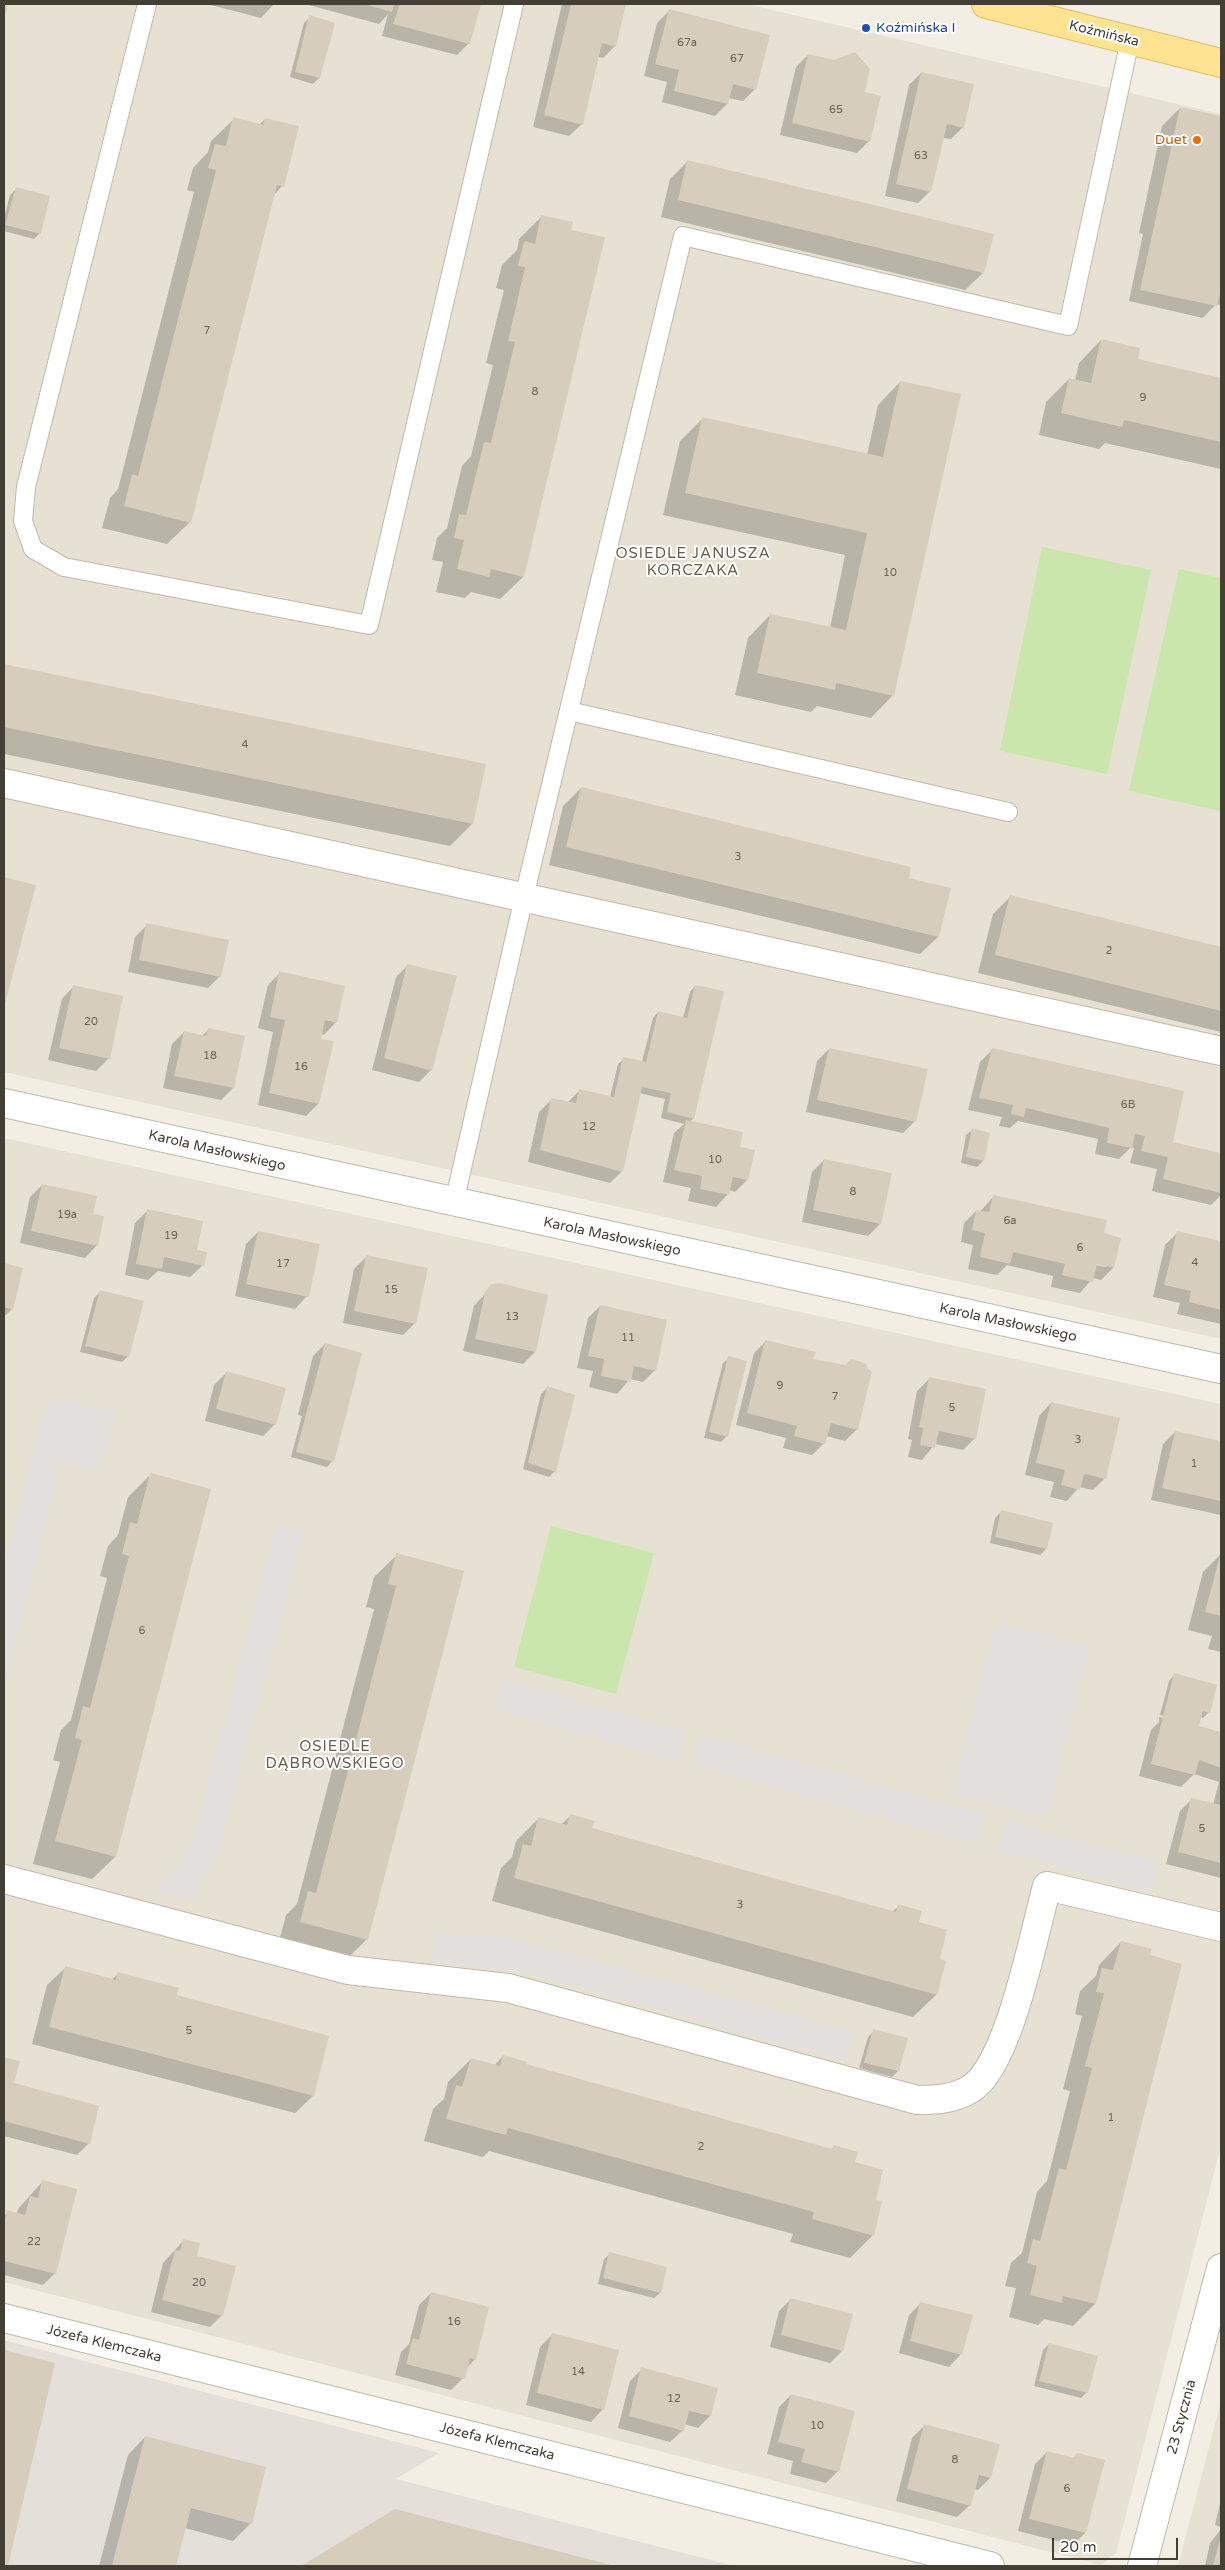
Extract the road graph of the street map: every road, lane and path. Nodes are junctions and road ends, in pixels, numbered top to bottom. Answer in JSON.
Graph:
{"nodes":[{"id":1,"x":147,"y":4,"type":"edge"},
{"id":2,"x":514,"y":4,"type":"edge"},
{"id":3,"x":986,"y":4,"type":"edge"},
{"id":4,"x":1130,"y":40,"type":"junction"},
{"id":5,"x":1221,"y":63,"type":"edge"},
{"id":6,"x":569,"y":711,"type":"junction"},
{"id":7,"x":4,"y":783,"type":"edge"},
{"id":8,"x":1008,"y":812,"type":"dead end"},
{"id":9,"x":524,"y":897,"type":"junction"},
{"id":10,"x":1221,"y":1051,"type":"edge"},
{"id":11,"x":4,"y":1103,"type":"edge"},
{"id":12,"x":454,"y":1203,"type":"junction"},
{"id":13,"x":1221,"y":1369,"type":"edge"},
{"id":14,"x":4,"y":1879,"type":"edge"},
{"id":15,"x":1219,"y":1927,"type":"edge"},
{"id":16,"x":1221,"y":2268,"type":"edge"},
{"id":17,"x":4,"y":2318,"type":"edge"},
{"id":18,"x":990,"y":2566,"type":"edge"},
{"id":19,"x":1142,"y":2566,"type":"edge"}],
"edges":[{"from":1,"to":2,"type":"lane"},
{"from":3,"to":4,"type":"main road","name":"Koźmińska"},
{"from":4,"to":5,"type":"main road","name":"Koźmińska"},
{"from":4,"to":6,"type":"lane"},
{"from":6,"to":8,"type":"lane"},
{"from":6,"to":9,"type":"lane"},
{"from":7,"to":9,"type":"street"},
{"from":9,"to":10,"type":"street"},
{"from":9,"to":12,"type":"lane"},
{"from":11,"to":12,"type":"street","name":"Karola Masłowskiego"},
{"from":12,"to":13,"type":"street","name":"Karola Masłowskiego"},
{"from":14,"to":15,"type":"street"},
{"from":16,"to":19,"type":"street","name":"23 Stycznia"},
{"from":17,"to":18,"type":"street","name":"Józefa Klemczaka"}]}
